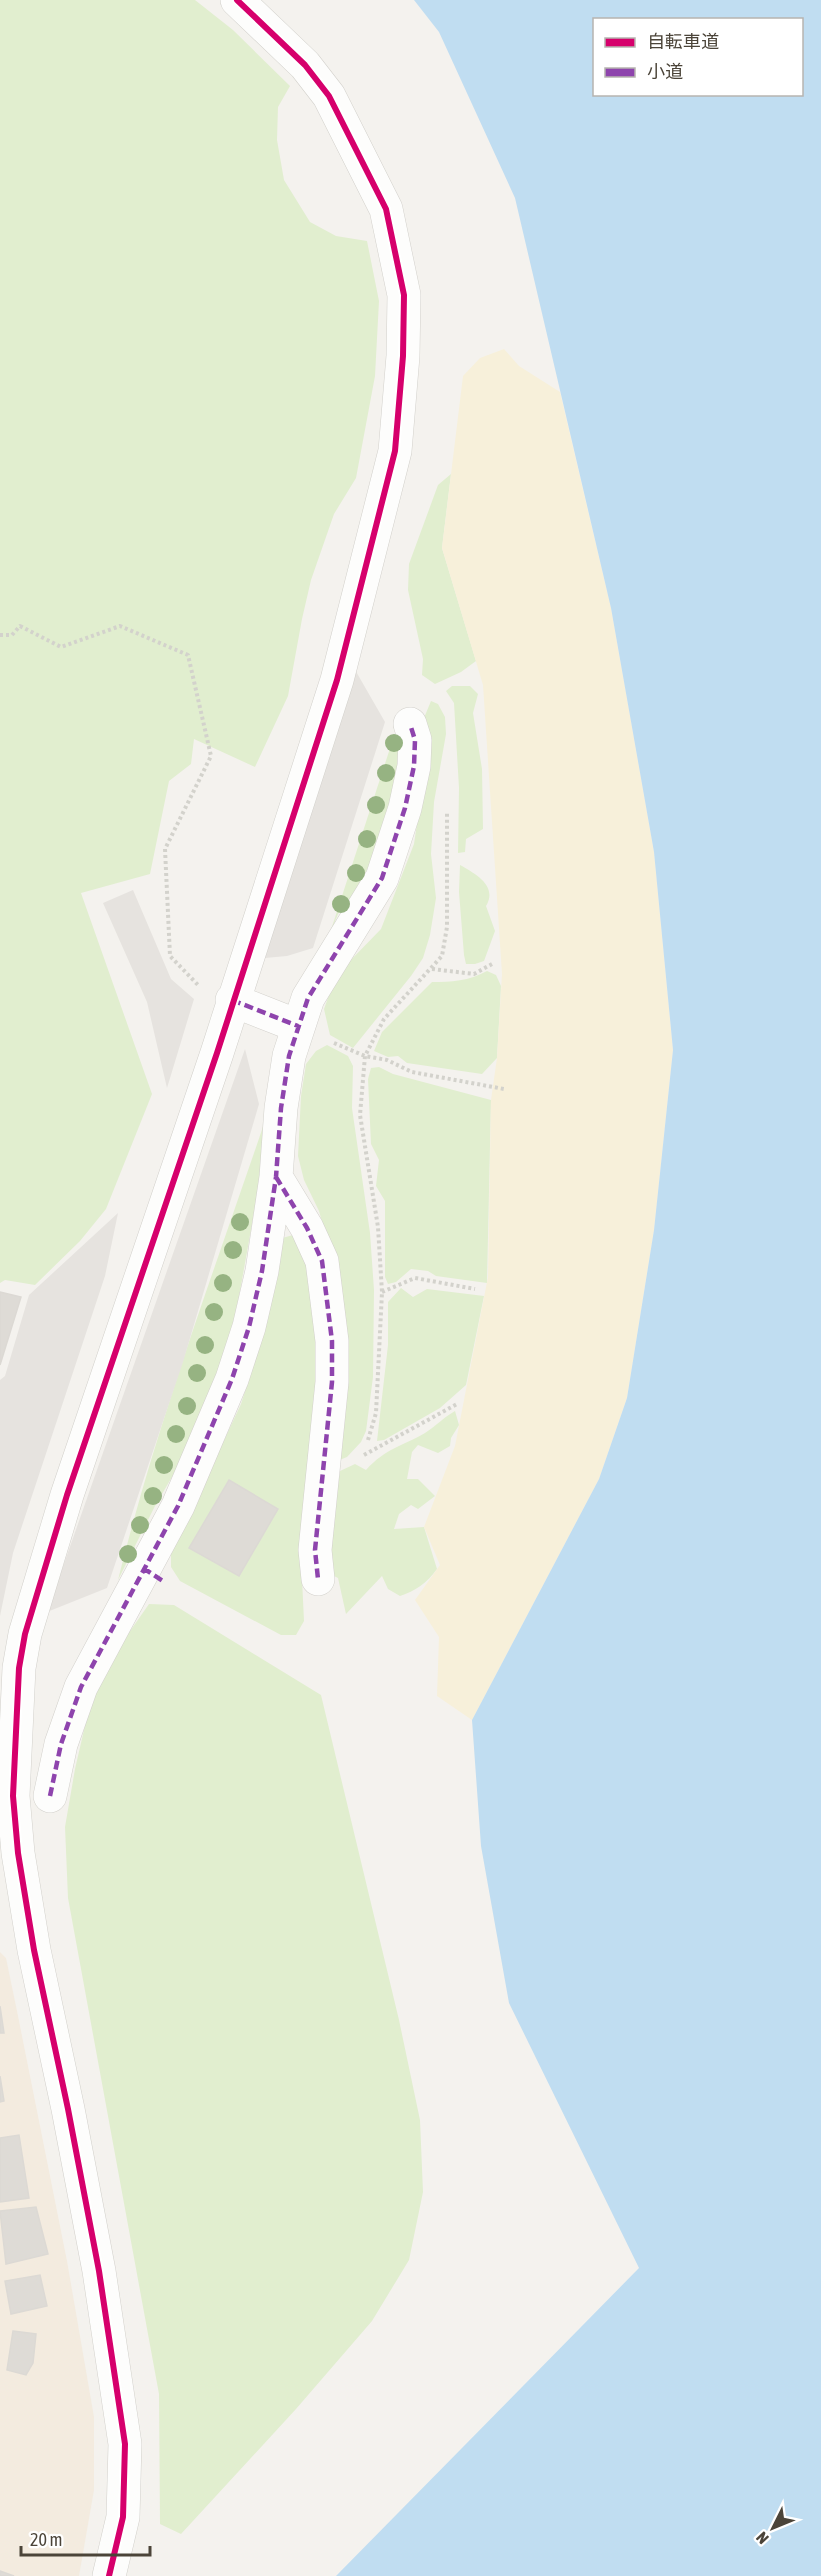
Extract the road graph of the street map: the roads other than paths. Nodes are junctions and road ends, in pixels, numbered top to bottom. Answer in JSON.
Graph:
{"nodes":[{"id":1,"x":237,"y":0,"type":"edge"},
{"id":2,"x":410,"y":724,"type":"dead end"},
{"id":3,"x":232,"y":1000,"type":"junction"},
{"id":4,"x":298,"y":1026,"type":"junction"},
{"id":5,"x":276,"y":1177,"type":"junction"},
{"id":6,"x":318,"y":1579,"type":"dead end"},
{"id":7,"x":50,"y":1796,"type":"dead end"},
{"id":8,"x":109,"y":2576,"type":"edge"}],
"edges":[{"from":1,"to":3,"type":"street"},
{"from":2,"to":4,"type":"street"},
{"from":3,"to":4,"type":"street"},
{"from":3,"to":8,"type":"street"},
{"from":4,"to":5,"type":"street"},
{"from":5,"to":6,"type":"street"},
{"from":5,"to":7,"type":"street"}]}
